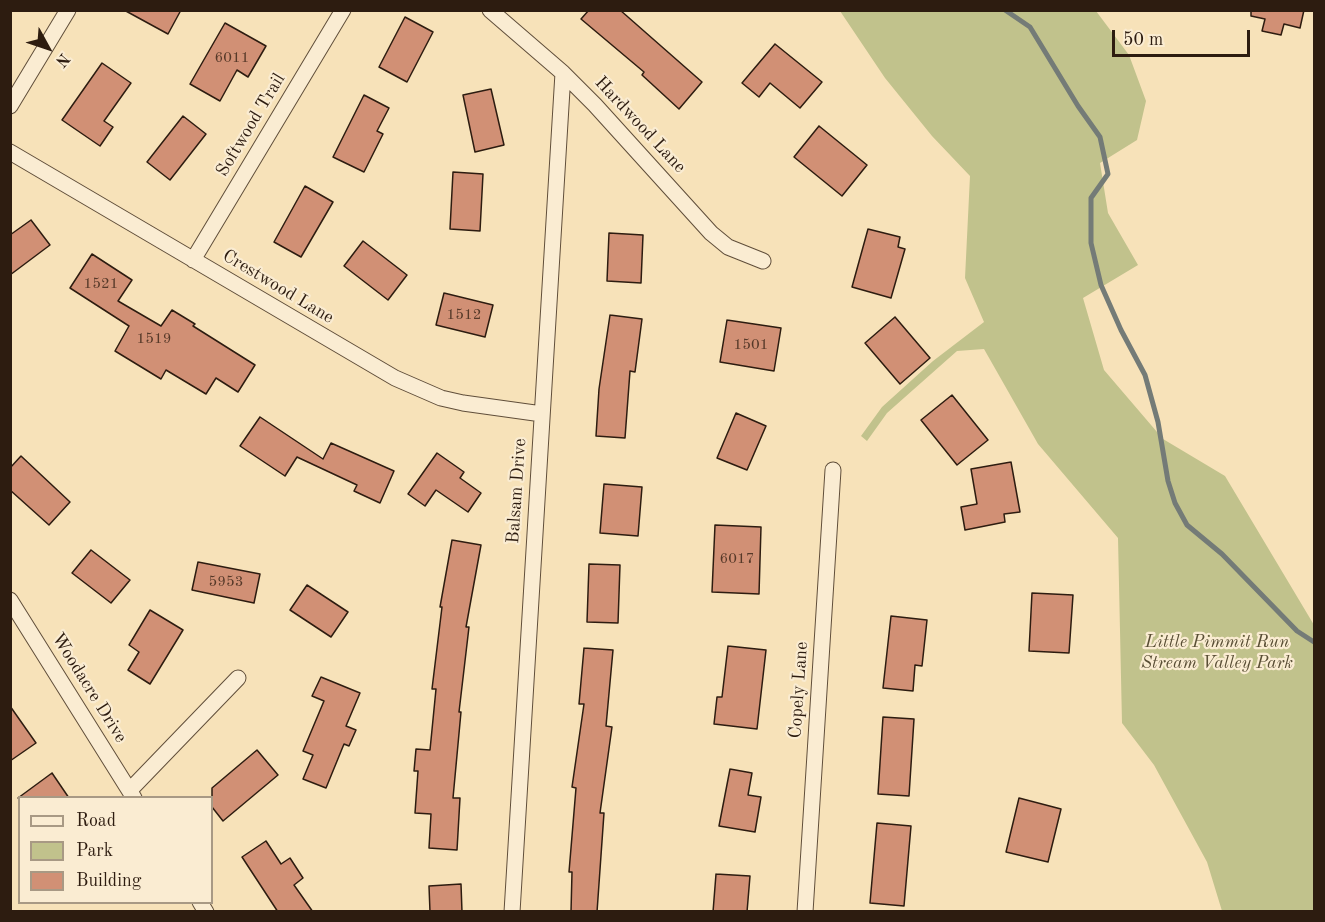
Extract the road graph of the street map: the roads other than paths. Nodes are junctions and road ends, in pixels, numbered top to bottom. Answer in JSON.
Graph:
{"nodes":[{"id":1,"x":68,"y":10,"type":"edge"},
{"id":2,"x":343,"y":10,"type":"edge"},
{"id":3,"x":490,"y":10,"type":"edge"},
{"id":4,"x":563,"y":73,"type":"junction"},
{"id":5,"x":10,"y":106,"type":"edge"},
{"id":6,"x":10,"y":152,"type":"edge"},
{"id":7,"x":194,"y":260,"type":"junction"},
{"id":8,"x":763,"y":261,"type":"dead end"},
{"id":9,"x":542,"y":414,"type":"junction"},
{"id":10,"x":833,"y":470,"type":"dead end"},
{"id":11,"x":10,"y":600,"type":"edge"},
{"id":12,"x":238,"y":678,"type":"dead end"},
{"id":13,"x":132,"y":794,"type":"edge"},
{"id":14,"x":512,"y":912,"type":"edge"},
{"id":15,"x":805,"y":912,"type":"edge"}],
"edges":[{"from":1,"to":5,"type":"street"},
{"from":2,"to":7,"type":"street","name":"Softwood Trail"},
{"from":3,"to":4,"type":"street","name":"Hardwood Lane"},
{"from":4,"to":8,"type":"street","name":"Hardwood Lane"},
{"from":4,"to":9,"type":"street","name":"Balsam Drive"},
{"from":6,"to":7,"type":"street","name":"Crestwood Lane"},
{"from":7,"to":9,"type":"street","name":"Crestwood Lane"},
{"from":9,"to":14,"type":"street","name":"Balsam Drive"},
{"from":10,"to":15,"type":"street","name":"Copely Lane"},
{"from":11,"to":13,"type":"street","name":"Woodacre Drive"},
{"from":12,"to":13,"type":"street"}]}
